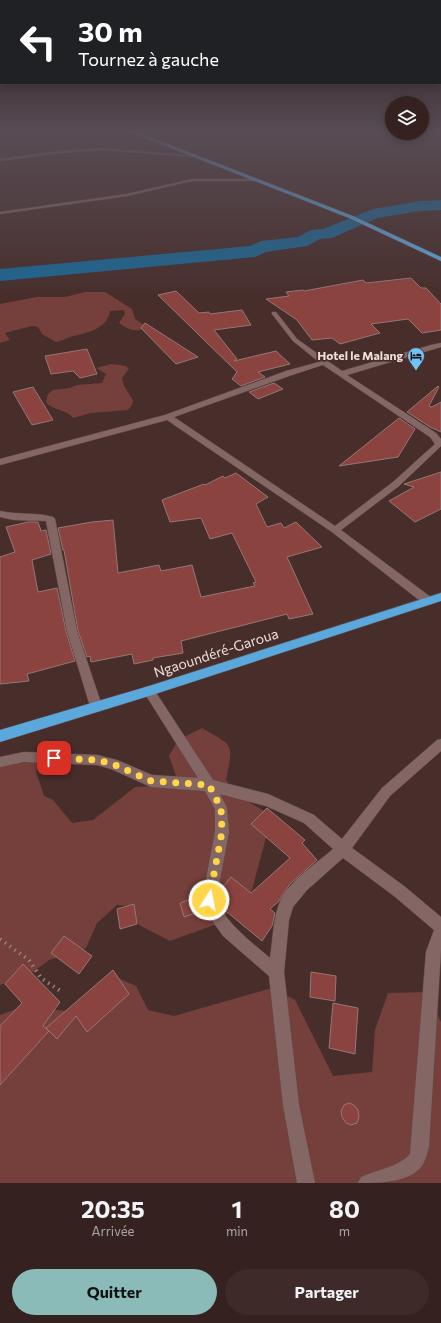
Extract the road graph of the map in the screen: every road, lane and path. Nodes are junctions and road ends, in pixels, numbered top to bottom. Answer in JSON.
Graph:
{"nodes":[{"id":1,"x":161,"y":187,"type":"edge"},
{"id":2,"x":275,"y":187,"type":"edge"},
{"id":3,"x":0,"y":213,"type":"edge"},
{"id":4,"x":441,"y":259,"type":"edge"},
{"id":5,"x":274,"y":313,"type":"dead end"},
{"id":6,"x":441,"y":345,"type":"edge"},
{"id":7,"x":324,"y":363,"type":"junction"},
{"id":8,"x":341,"y":374,"type":"junction"},
{"id":9,"x":168,"y":417,"type":"junction"},
{"id":10,"x":0,"y":462,"type":"edge"},
{"id":11,"x":0,"y":514,"type":"edge"},
{"id":12,"x":335,"y":530,"type":"junction"},
{"id":13,"x":441,"y":596,"type":"edge"},
{"id":14,"x":428,"y":601,"type":"junction"},
{"id":15,"x":149,"y":691,"type":"junction"},
{"id":16,"x":96,"y":706,"type":"junction"},
{"id":17,"x":0,"y":736,"type":"edge"},
{"id":18,"x":441,"y":744,"type":"edge"},
{"id":19,"x":0,"y":762,"type":"edge"},
{"id":20,"x":209,"y":785,"type":"junction"},
{"id":21,"x":343,"y":849,"type":"junction"},
{"id":22,"x":441,"y":926,"type":"edge"},
{"id":23,"x":441,"y":931,"type":"edge"},
{"id":24,"x":0,"y":939,"type":"edge"},
{"id":25,"x":276,"y":972,"type":"junction"},
{"id":26,"x":62,"y":992,"type":"dead end"},
{"id":27,"x":306,"y":1183,"type":"edge"},
{"id":28,"x":367,"y":1183,"type":"edge"}],
"edges":[{"from":1,"to":3,"type":"street"},
{"from":2,"to":4,"type":"highway"},
{"from":5,"to":7,"type":"street"},
{"from":6,"to":8,"type":"street"},
{"from":7,"to":8,"type":"street"},
{"from":7,"to":9,"type":"street"},
{"from":8,"to":12,"type":"street"},
{"from":9,"to":10,"type":"street"},
{"from":9,"to":12,"type":"street"},
{"from":11,"to":16,"type":"street"},
{"from":12,"to":14,"type":"street"},
{"from":13,"to":14,"type":"highway","name":"Ngaoundéré-Garoua"},
{"from":14,"to":15,"type":"highway","name":"Ngaoundéré-Garoua"},
{"from":15,"to":16,"type":"highway","name":"Ngaoundéré-Garoua"},
{"from":15,"to":20,"type":"street"},
{"from":16,"to":17,"type":"highway","name":"Ngaoundéré-Garoua"},
{"from":18,"to":21,"type":"street"},
{"from":19,"to":20,"type":"street"},
{"from":20,"to":21,"type":"street"},
{"from":20,"to":25,"type":"street"},
{"from":21,"to":22,"type":"street"},
{"from":21,"to":25,"type":"street"},
{"from":23,"to":28,"type":"street"},
{"from":24,"to":26,"type":"path"},
{"from":25,"to":27,"type":"street"}]}
